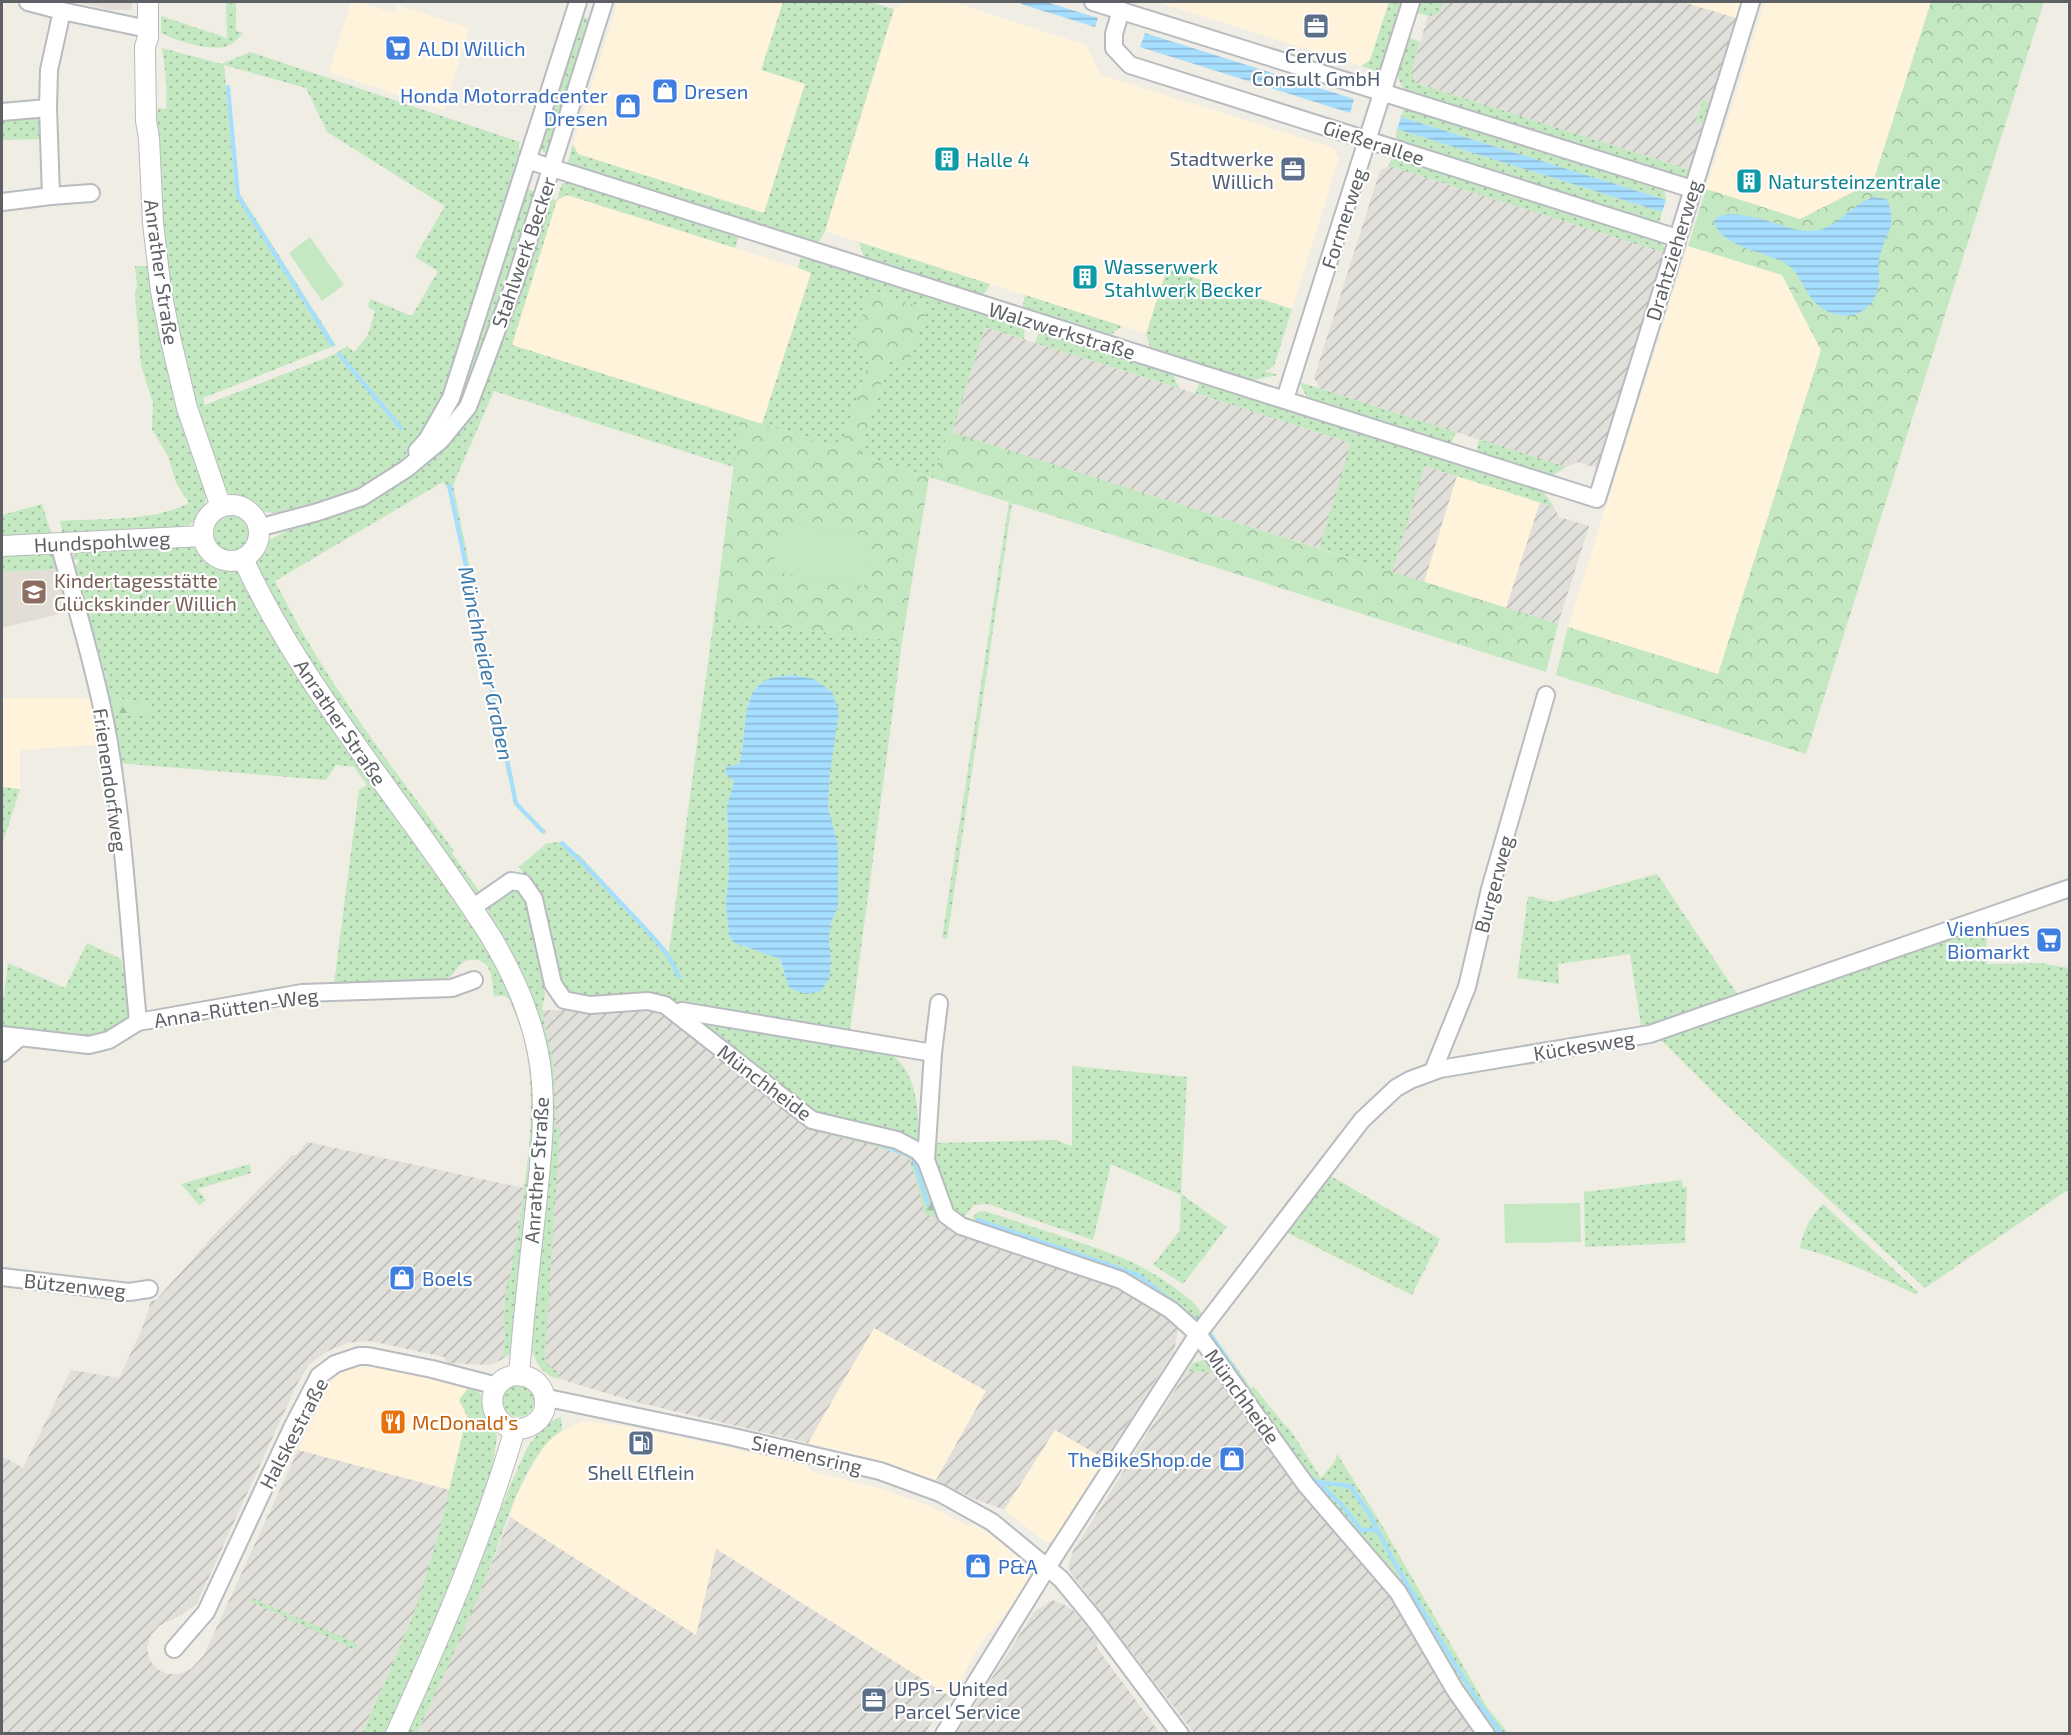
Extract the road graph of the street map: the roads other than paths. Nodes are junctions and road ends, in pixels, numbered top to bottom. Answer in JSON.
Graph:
{"nodes":[{"id":1,"x":28,"y":2,"type":"edge"},
{"id":2,"x":148,"y":2,"type":"edge"},
{"id":3,"x":578,"y":2,"type":"edge"},
{"id":4,"x":604,"y":2,"type":"edge"},
{"id":5,"x":1094,"y":2,"type":"edge"},
{"id":6,"x":1411,"y":2,"type":"edge"},
{"id":7,"x":1751,"y":2,"type":"edge"},
{"id":8,"x":1121,"y":10,"type":"junction"},
{"id":9,"x":62,"y":11,"type":"junction"},
{"id":10,"x":148,"y":33,"type":"junction"},
{"id":11,"x":1382,"y":92,"type":"junction"},
{"id":12,"x":48,"y":108,"type":"junction"},
{"id":13,"x":2,"y":112,"type":"edge"},
{"id":14,"x":1367,"y":140,"type":"junction"},
{"id":15,"x":527,"y":160,"type":"junction"},
{"id":16,"x":552,"y":168,"type":"junction"},
{"id":17,"x":1692,"y":189,"type":"junction"},
{"id":18,"x":91,"y":193,"type":"dead end"},
{"id":19,"x":51,"y":196,"type":"junction"},
{"id":20,"x":2,"y":202,"type":"edge"},
{"id":21,"x":1677,"y":237,"type":"junction"},
{"id":22,"x":1285,"y":399,"type":"junction"},
{"id":23,"x":397,"y":475,"type":"junction"},
{"id":24,"x":1597,"y":499,"type":"joint"},
{"id":25,"x":221,"y":507,"type":"junction"},
{"id":26,"x":258,"y":528,"type":"junction"},
{"id":27,"x":203,"y":536,"type":"junction"},
{"id":28,"x":59,"y":543,"type":"junction"},
{"id":29,"x":2,"y":546,"type":"edge"},
{"id":30,"x":243,"y":558,"type":"junction"},
{"id":31,"x":1546,"y":695,"type":"dead end"},
{"id":32,"x":2070,"y":888,"type":"edge"},
{"id":33,"x":472,"y":908,"type":"junction"},
{"id":34,"x":474,"y":980,"type":"dead end"},
{"id":35,"x":939,"y":1003,"type":"dead end"},
{"id":36,"x":676,"y":1014,"type":"junction"},
{"id":37,"x":138,"y":1022,"type":"junction"},
{"id":38,"x":2,"y":1035,"type":"edge"},
{"id":39,"x":20,"y":1037,"type":"junction"},
{"id":40,"x":2,"y":1053,"type":"edge"},
{"id":41,"x":933,"y":1053,"type":"junction"},
{"id":42,"x":1433,"y":1071,"type":"junction"},
{"id":43,"x":926,"y":1160,"type":"junction"},
{"id":44,"x":2,"y":1277,"type":"edge"},
{"id":45,"x":149,"y":1289,"type":"dead end"},
{"id":46,"x":1198,"y":1334,"type":"junction"},
{"id":47,"x":519,"y":1375,"type":"junction"},
{"id":48,"x":497,"y":1386,"type":"junction"},
{"id":49,"x":543,"y":1397,"type":"junction"},
{"id":50,"x":515,"y":1428,"type":"junction"},
{"id":51,"x":1048,"y":1566,"type":"junction"},
{"id":52,"x":174,"y":1649,"type":"dead end"},
{"id":53,"x":396,"y":1734,"type":"edge"},
{"id":54,"x":944,"y":1734,"type":"edge"},
{"id":55,"x":1180,"y":1734,"type":"edge"},
{"id":56,"x":1486,"y":1734,"type":"edge"}],
"edges":[{"from":1,"to":9,"type":"street"},
{"from":2,"to":10,"type":"street","name":"Anrather Straße"},
{"from":3,"to":15,"type":"street","name":"Stahlwerk Becker"},
{"from":4,"to":16,"type":"street","name":"Stahlwerk Becker"},
{"from":5,"to":8,"type":"street"},
{"from":6,"to":11,"type":"street","name":"Formerweg"},
{"from":7,"to":17,"type":"street","name":"Drahtzieherweg"},
{"from":8,"to":11,"type":"street"},
{"from":8,"to":14,"type":"street","name":"Gießerallee"},
{"from":9,"to":10,"type":"street"},
{"from":9,"to":12,"type":"street"},
{"from":10,"to":25,"type":"street","name":"Anrather Straße"},
{"from":11,"to":14,"type":"street","name":"Formerweg"},
{"from":11,"to":17,"type":"street"},
{"from":12,"to":13,"type":"street"},
{"from":12,"to":19,"type":"street"},
{"from":14,"to":21,"type":"street","name":"Gießerallee"},
{"from":14,"to":22,"type":"street","name":"Formerweg"},
{"from":15,"to":16,"type":"street","name":"Walzwerkstraße"},
{"from":15,"to":23,"type":"street","name":"Stahlwerk Becker"},
{"from":16,"to":22,"type":"street","name":"Walzwerkstraße"},
{"from":16,"to":23,"type":"street","name":"Stahlwerk Becker"},
{"from":17,"to":21,"type":"street","name":"Drahtzieherweg"},
{"from":18,"to":19,"type":"street"},
{"from":19,"to":20,"type":"street"},
{"from":21,"to":24,"type":"street","name":"Drahtzieherweg"},
{"from":22,"to":24,"type":"street","name":"Walzwerkstraße"},
{"from":23,"to":26,"type":"street","name":"Stahlwerk Becker"},
{"from":25,"to":26,"type":"street"},
{"from":25,"to":27,"type":"street"},
{"from":26,"to":30,"type":"street"},
{"from":27,"to":28,"type":"street","name":"Hundspohlweg"},
{"from":27,"to":30,"type":"street"},
{"from":28,"to":29,"type":"street","name":"Hundspohlweg"},
{"from":28,"to":37,"type":"street","name":"Frienendorfweg"},
{"from":30,"to":33,"type":"street","name":"Anrather Straße"},
{"from":31,"to":42,"type":"street","name":"Burgerweg"},
{"from":32,"to":42,"type":"street","name":"Kückesweg"},
{"from":33,"to":36,"type":"street"},
{"from":33,"to":47,"type":"street","name":"Anrather Straße"},
{"from":34,"to":37,"type":"street","name":"Anna-Rütten-Weg"},
{"from":35,"to":41,"type":"street","name":"Münchheide"},
{"from":36,"to":41,"type":"street"},
{"from":36,"to":43,"type":"street","name":"Münchheide"},
{"from":37,"to":39,"type":"street","name":"Anna-Rütten-Weg"},
{"from":38,"to":39,"type":"street","name":"Anna-Rütten-Weg"},
{"from":39,"to":40,"type":"street"},
{"from":41,"to":43,"type":"street","name":"Münchheide"},
{"from":42,"to":46,"type":"street","name":"Kückesweg"},
{"from":43,"to":46,"type":"street","name":"Münchheide"},
{"from":44,"to":45,"type":"street","name":"Bützenweg"},
{"from":46,"to":51,"type":"street"},
{"from":46,"to":56,"type":"street","name":"Münchheide"},
{"from":47,"to":48,"type":"street"},
{"from":47,"to":49,"type":"street"},
{"from":48,"to":50,"type":"street"},
{"from":48,"to":52,"type":"street","name":"Halskestraße"},
{"from":49,"to":50,"type":"street"},
{"from":49,"to":51,"type":"street","name":"Siemensring"},
{"from":50,"to":53,"type":"street"},
{"from":51,"to":54,"type":"street"},
{"from":51,"to":55,"type":"street","name":"Siemensring"}]}
